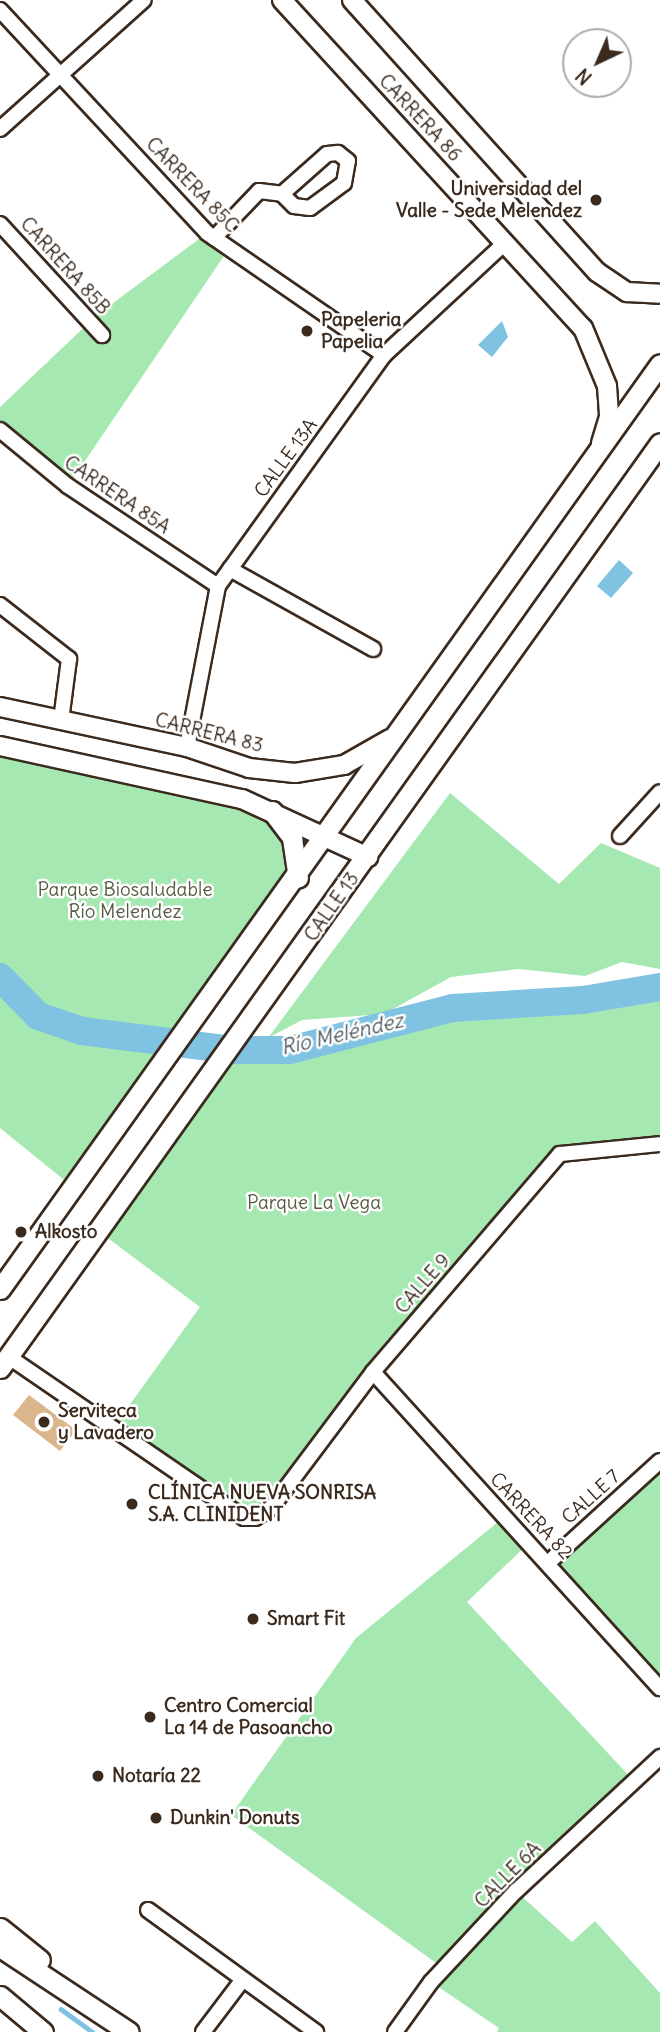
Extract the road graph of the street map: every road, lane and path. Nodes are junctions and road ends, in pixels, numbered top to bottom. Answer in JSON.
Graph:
{"nodes":[{"id":1,"x":144,"y":0,"type":"edge"},
{"id":2,"x":282,"y":0,"type":"edge"},
{"id":3,"x":352,"y":0,"type":"edge"},
{"id":4,"x":0,"y":10,"type":"edge"},
{"id":5,"x":61,"y":73,"type":"junction"},
{"id":6,"x":0,"y":129,"type":"edge"},
{"id":7,"x":282,"y":194,"type":"junction"},
{"id":8,"x":0,"y":223,"type":"edge"},
{"id":9,"x":214,"y":238,"type":"junction"},
{"id":10,"x":506,"y":242,"type":"junction"},
{"id":11,"x":660,"y":293,"type":"edge"},
{"id":12,"x":102,"y":335,"type":"dead end"},
{"id":13,"x":384,"y":355,"type":"junction"},
{"id":14,"x":660,"y":364,"type":"edge"},
{"id":15,"x":0,"y":430,"type":"edge"},
{"id":16,"x":660,"y":443,"type":"edge"},
{"id":17,"x":600,"y":447,"type":"junction"},
{"id":18,"x":230,"y":569,"type":"junction"},
{"id":19,"x":218,"y":586,"type":"junction"},
{"id":20,"x":0,"y":605,"type":"edge"},
{"id":21,"x":373,"y":649,"type":"dead end"},
{"id":22,"x":1,"y":708,"type":"edge"},
{"id":23,"x":61,"y":721,"type":"junction"},
{"id":24,"x":399,"y":731,"type":"junction"},
{"id":25,"x":0,"y":746,"type":"edge"},
{"id":26,"x":187,"y":747,"type":"junction"},
{"id":27,"x":249,"y":768,"type":"junction"},
{"id":28,"x":660,"y":792,"type":"edge"},
{"id":29,"x":242,"y":799,"type":"junction"},
{"id":30,"x":272,"y":811,"type":"junction"},
{"id":31,"x":328,"y":836,"type":"junction"},
{"id":32,"x":620,"y":836,"type":"dead end"},
{"id":33,"x":368,"y":857,"type":"junction"},
{"id":34,"x":298,"y":877,"type":"junction"},
{"id":35,"x":660,"y":1144,"type":"edge"},
{"id":36,"x":0,"y":1289,"type":"edge"},
{"id":37,"x":5,"y":1363,"type":"edge"},
{"id":38,"x":373,"y":1372,"type":"junction"},
{"id":39,"x":660,"y":1461,"type":"edge"},
{"id":40,"x":549,"y":1562,"type":"junction"},
{"id":41,"x":660,"y":1688,"type":"edge"},
{"id":42,"x":660,"y":1757,"type":"edge"},
{"id":43,"x":148,"y":1910,"type":"dead end"},
{"id":44,"x":0,"y":1928,"type":"edge"},
{"id":45,"x":6,"y":1952,"type":"edge"},
{"id":46,"x":241,"y":1982,"type":"junction"},
{"id":47,"x":0,"y":1996,"type":"edge"},
{"id":48,"x":91,"y":2004,"type":"junction"},
{"id":49,"x":0,"y":2010,"type":"edge"},
{"id":50,"x":37,"y":2032,"type":"edge"},
{"id":51,"x":43,"y":2032,"type":"edge"},
{"id":52,"x":129,"y":2032,"type":"edge"},
{"id":53,"x":203,"y":2032,"type":"edge"},
{"id":54,"x":316,"y":2032,"type":"edge"},
{"id":55,"x":395,"y":2032,"type":"edge"}],
"edges":[{"from":1,"to":5,"type":"street"},
{"from":2,"to":10,"type":"street","name":"CARRERA 86"},
{"from":3,"to":11,"type":"street","name":"CARRERA 86"},
{"from":4,"to":5,"type":"street","name":"CARRERA 85C"},
{"from":5,"to":6,"type":"street"},
{"from":5,"to":9,"type":"street","name":"CARRERA 85C"},
{"from":7,"to":7,"type":"street"},
{"from":7,"to":9,"type":"street"},
{"from":8,"to":12,"type":"street","name":"CARRERA 85B"},
{"from":9,"to":13,"type":"street","name":"CARRERA 85C"},
{"from":10,"to":13,"type":"street","name":"CALLE 13A"},
{"from":10,"to":17,"type":"street","name":"CARRERA 86"},
{"from":13,"to":18,"type":"street","name":"CALLE 13A"},
{"from":14,"to":17,"type":"main road"},
{"from":15,"to":19,"type":"street","name":"CARRERA 85A"},
{"from":16,"to":33,"type":"main road","name":"CALLE 13"},
{"from":17,"to":24,"type":"main road"},
{"from":18,"to":19,"type":"street","name":"CALLE 13A"},
{"from":18,"to":21,"type":"street"},
{"from":19,"to":26,"type":"street","name":"CALLE 13A"},
{"from":20,"to":23,"type":"street"},
{"from":22,"to":23,"type":"street","name":"CARRERA 83"},
{"from":23,"to":26,"type":"street","name":"CARRERA 83"},
{"from":24,"to":27,"type":"street","name":"CARRERA 83"},
{"from":24,"to":31,"type":"main road"},
{"from":25,"to":29,"type":"street"},
{"from":26,"to":27,"type":"street","name":"CARRERA 83"},
{"from":27,"to":29,"type":"street"},
{"from":28,"to":32,"type":"street"},
{"from":29,"to":30,"type":"street"},
{"from":30,"to":31,"type":"street"},
{"from":30,"to":34,"type":"main road"},
{"from":31,"to":33,"type":"street"},
{"from":31,"to":34,"type":"main road"},
{"from":33,"to":37,"type":"main road","name":"CALLE 13"},
{"from":34,"to":36,"type":"main road"},
{"from":35,"to":38,"type":"street","name":"CALLE 9"},
{"from":37,"to":38,"type":"street","name":"CALLE 9"},
{"from":38,"to":40,"type":"street","name":"CARRERA 82"},
{"from":39,"to":40,"type":"street","name":"CALLE 7"},
{"from":40,"to":41,"type":"street","name":"CARRERA 82"},
{"from":42,"to":55,"type":"street","name":"CALLE 6A"},
{"from":43,"to":46,"type":"street"},
{"from":44,"to":48,"type":"main road"},
{"from":45,"to":48,"type":"main road"},
{"from":46,"to":53,"type":"street"},
{"from":46,"to":54,"type":"street"},
{"from":47,"to":51,"type":"main road"},
{"from":48,"to":52,"type":"main road"},
{"from":49,"to":50,"type":"main road"}]}
